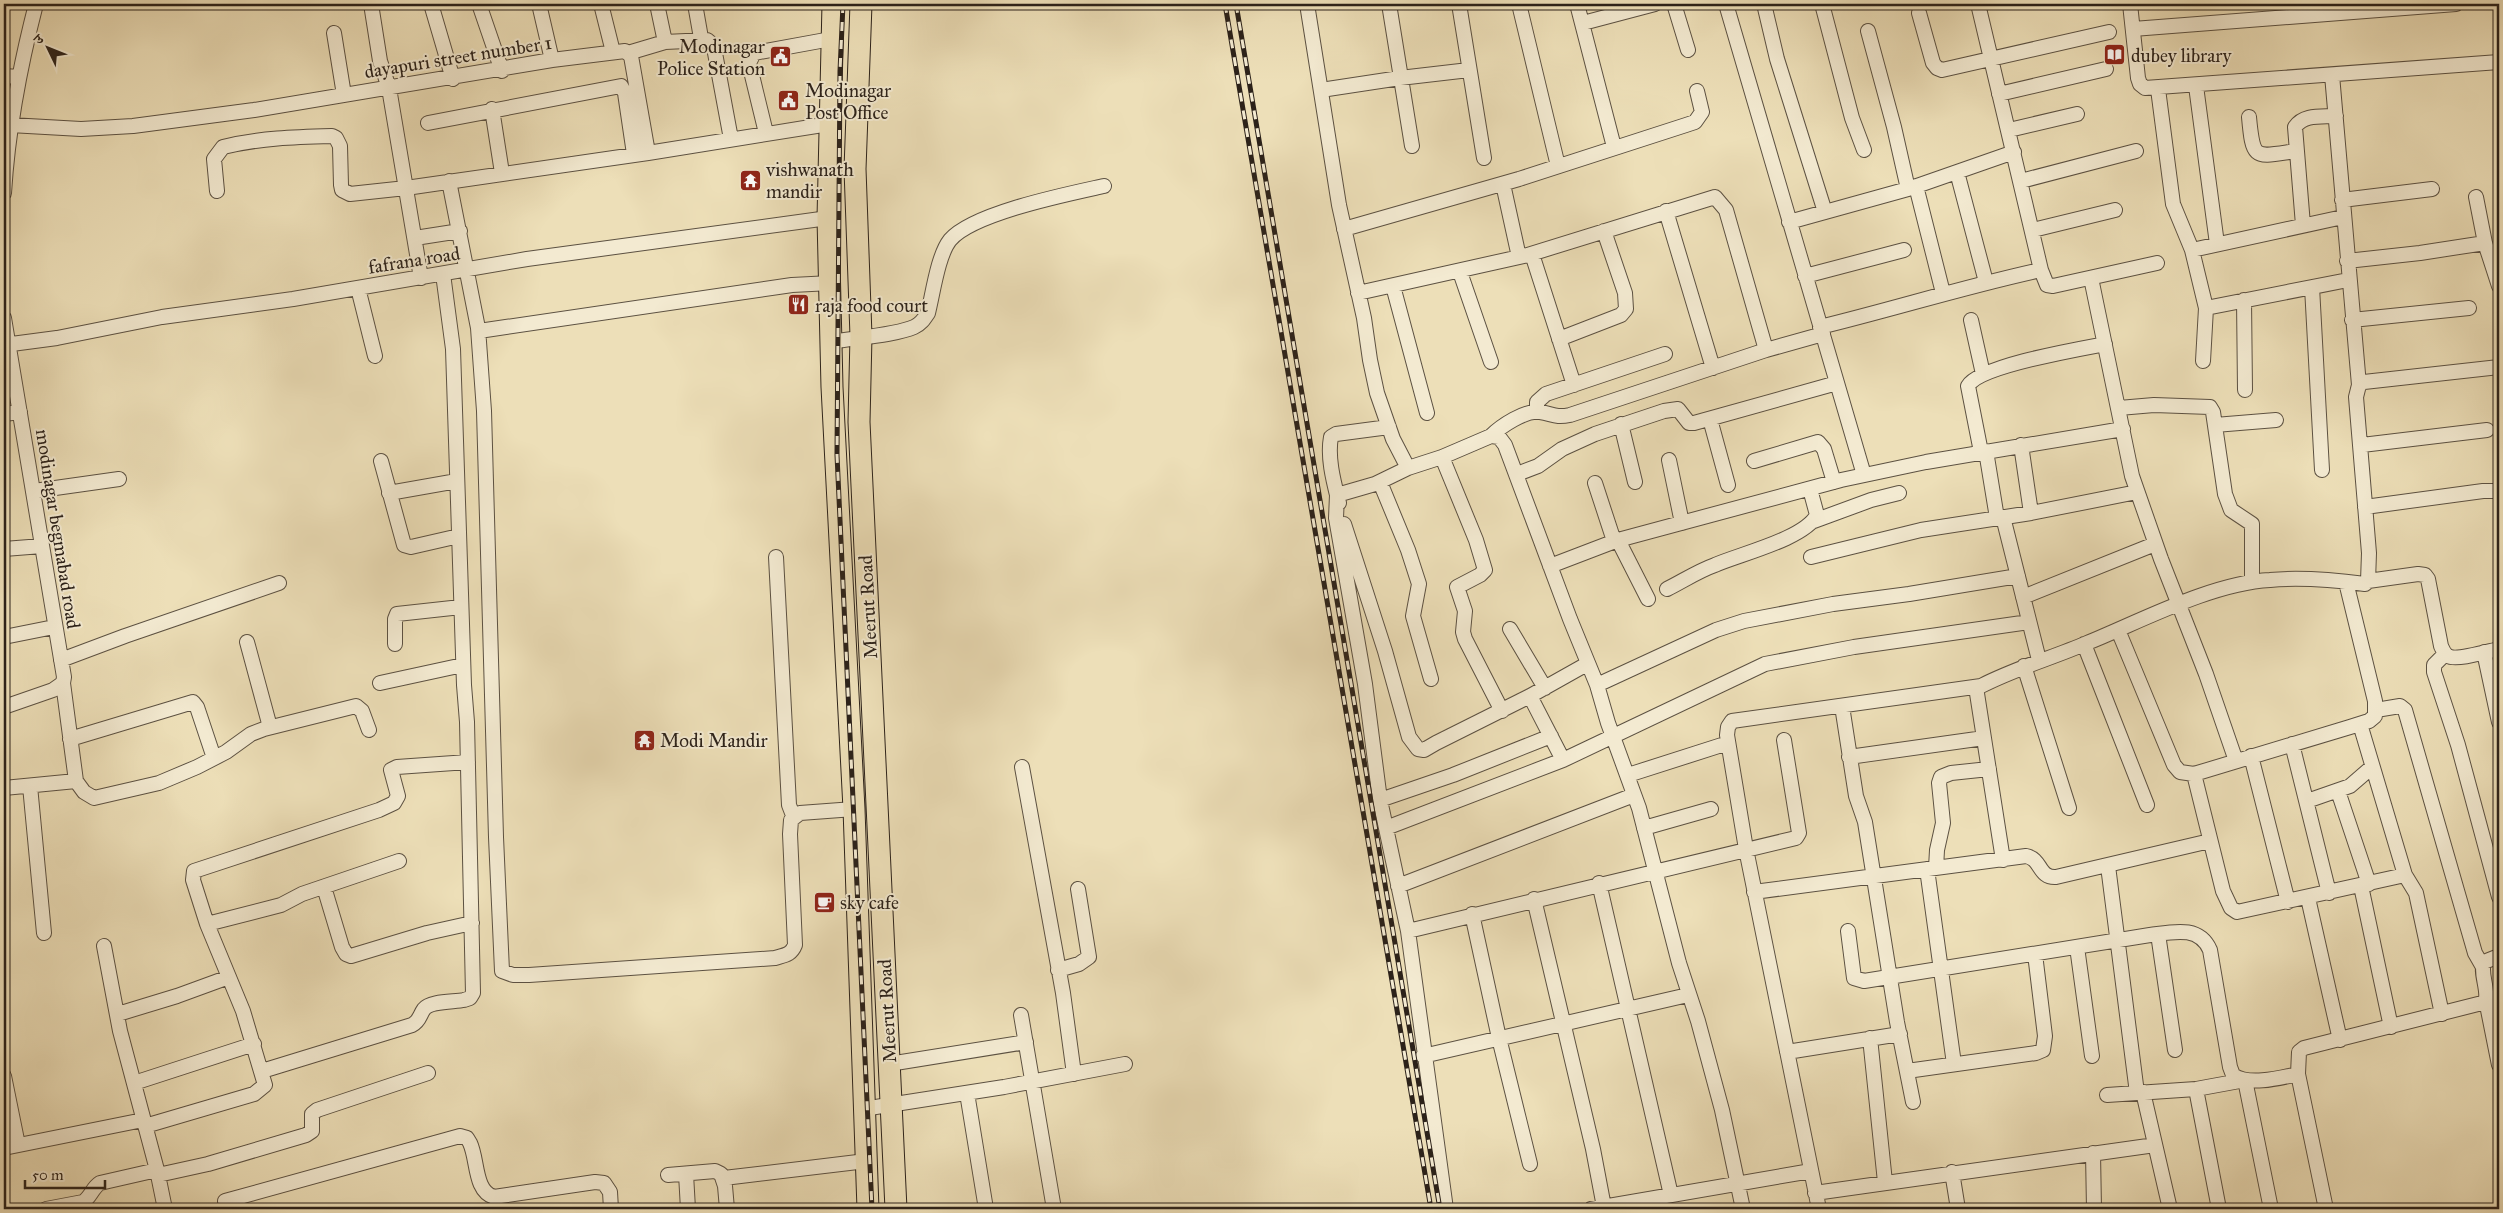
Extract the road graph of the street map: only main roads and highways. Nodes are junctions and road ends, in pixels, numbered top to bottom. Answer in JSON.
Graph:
{"nodes":[{"id":1,"x":833,"y":4,"type":"edge"},
{"id":2,"x":861,"y":4,"type":"edge"},
{"id":3,"x":860,"y":408,"type":"junction"},
{"id":4,"x":833,"y":410,"type":"junction"},
{"id":5,"x":868,"y":1209,"type":"edge"},
{"id":6,"x":896,"y":1209,"type":"edge"}],
"edges":[{"from":1,"to":4,"type":"highway","name":"Meerut Road"},
{"from":2,"to":3,"type":"highway","name":"Meerut Road"},
{"from":3,"to":4,"type":"highway"},
{"from":3,"to":6,"type":"highway","name":"Meerut Road"},
{"from":4,"to":5,"type":"highway","name":"Meerut Road"}]}
